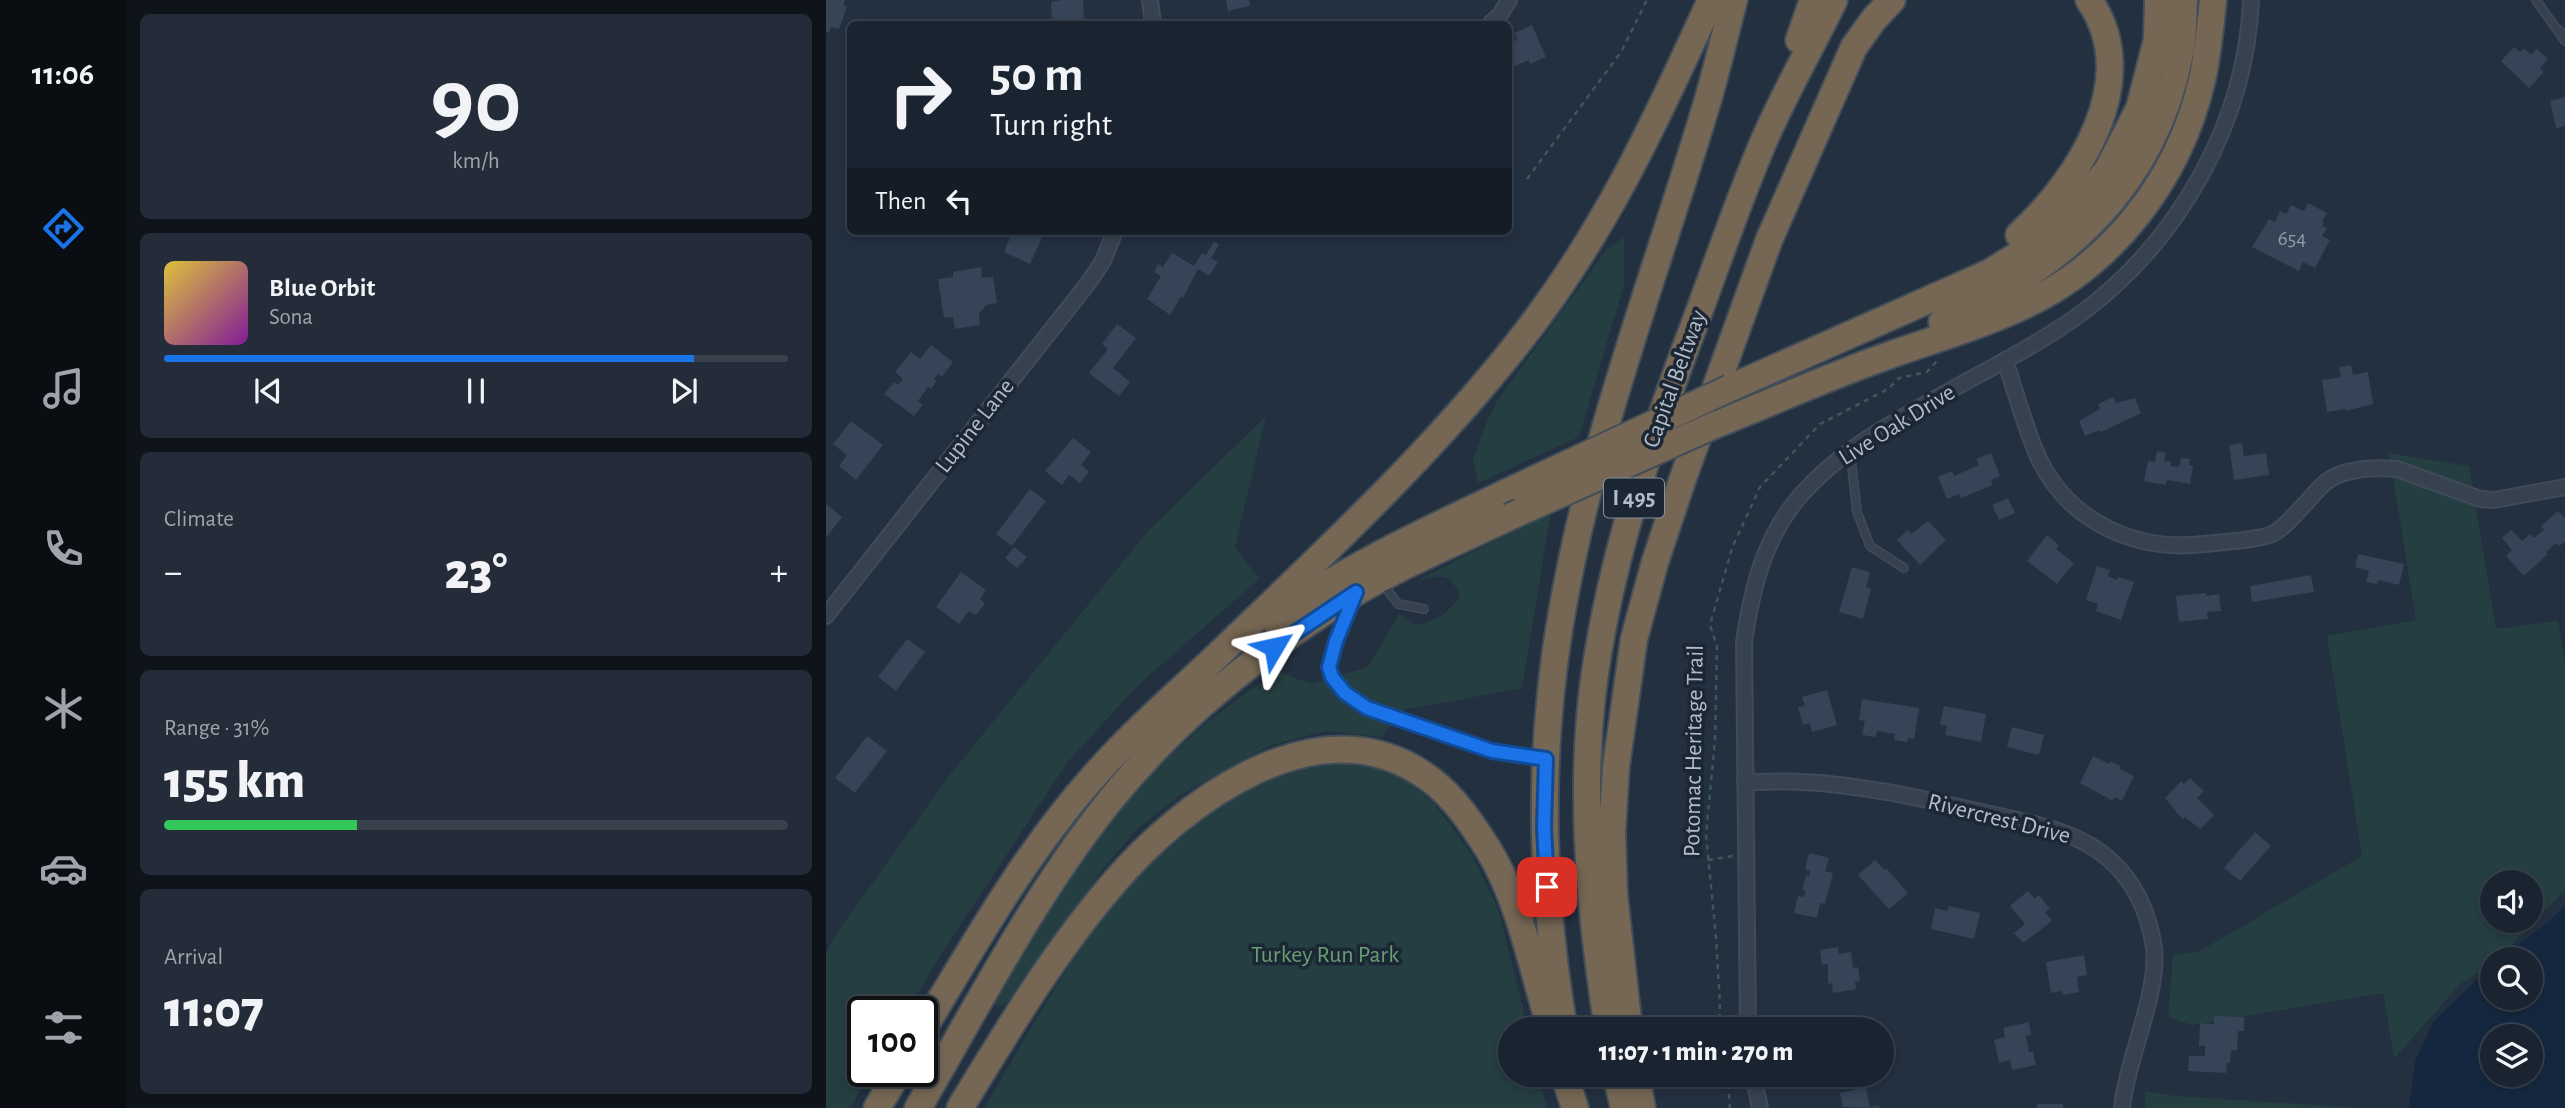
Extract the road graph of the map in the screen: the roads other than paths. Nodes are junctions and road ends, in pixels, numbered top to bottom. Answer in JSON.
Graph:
{"nodes":[{"id":1,"x":1150,"y":0,"type":"edge"},
{"id":2,"x":1509,"y":0,"type":"edge"},
{"id":3,"x":1711,"y":0,"type":"edge"},
{"id":4,"x":1734,"y":0,"type":"edge"},
{"id":5,"x":1752,"y":0,"type":"edge"},
{"id":6,"x":1813,"y":0,"type":"edge"},
{"id":7,"x":1834,"y":0,"type":"edge"},
{"id":8,"x":1892,"y":0,"type":"edge"},
{"id":9,"x":2090,"y":0,"type":"edge"},
{"id":10,"x":2158,"y":0,"type":"edge"},
{"id":11,"x":2184,"y":0,"type":"edge"},
{"id":12,"x":2213,"y":0,"type":"edge"},
{"id":13,"x":2251,"y":0,"type":"edge"},
{"id":14,"x":2536,"y":0,"type":"edge"},
{"id":15,"x":1153,"y":21,"type":"edge"},
{"id":16,"x":1493,"y":21,"type":"edge"},
{"id":17,"x":2556,"y":27,"type":"junction"},
{"id":18,"x":2565,"y":35,"type":"edge"},
{"id":19,"x":2565,"y":41,"type":"edge"},
{"id":20,"x":1707,"y":101,"type":"junction"},
{"id":21,"x":1758,"y":153,"type":"junction"},
{"id":22,"x":1113,"y":235,"type":"edge"},
{"id":23,"x":2004,"y":360,"type":"junction"},
{"id":24,"x":1730,"y":388,"type":"junction"},
{"id":25,"x":1717,"y":424,"type":"junction"},
{"id":26,"x":1850,"y":450,"type":"junction"},
{"id":27,"x":2565,"y":487,"type":"edge"},
{"id":28,"x":1904,"y":568,"type":"dead end"},
{"id":29,"x":1380,"y":580,"type":"junction"},
{"id":30,"x":1356,"y":592,"type":"junction"},
{"id":31,"x":1424,"y":609,"type":"dead end"},
{"id":32,"x":826,"y":616,"type":"edge"},
{"id":33,"x":1185,"y":686,"type":"junction"},
{"id":34,"x":1546,"y":759,"type":"junction"},
{"id":35,"x":1745,"y":782,"type":"junction"},
{"id":36,"x":938,"y":1005,"type":"edge"},
{"id":37,"x":1547,"y":1017,"type":"edge"},
{"id":38,"x":1562,"y":1017,"type":"edge"},
{"id":39,"x":1606,"y":1017,"type":"edge"},
{"id":40,"x":1628,"y":1017,"type":"edge"},
{"id":41,"x":1748,"y":1017,"type":"edge"},
{"id":42,"x":889,"y":1087,"type":"edge"},
{"id":43,"x":1569,"y":1087,"type":"edge"},
{"id":44,"x":1573,"y":1087,"type":"edge"},
{"id":45,"x":1619,"y":1087,"type":"edge"},
{"id":46,"x":1639,"y":1087,"type":"edge"},
{"id":47,"x":1756,"y":1087,"type":"edge"},
{"id":48,"x":877,"y":1108,"type":"edge"},
{"id":49,"x":918,"y":1108,"type":"edge"},
{"id":50,"x":960,"y":1108,"type":"edge"},
{"id":51,"x":1577,"y":1108,"type":"edge"},
{"id":52,"x":1624,"y":1108,"type":"edge"},
{"id":53,"x":1643,"y":1108,"type":"edge"},
{"id":54,"x":1760,"y":1108,"type":"edge"},
{"id":55,"x":2122,"y":1108,"type":"edge"}],
"edges":[{"from":1,"to":15,"type":"street"},
{"from":2,"to":16,"type":"street"},
{"from":3,"to":33,"type":"highway"},
{"from":4,"to":20,"type":"highway","name":"Capital Beltway","number":"I 495"},
{"from":5,"to":20,"type":"highway"},
{"from":6,"to":21,"type":"highway"},
{"from":7,"to":21,"type":"highway","name":"Capital Beltway","number":"I 495"},
{"from":8,"to":40,"type":"highway"},
{"from":9,"to":24,"type":"highway"},
{"from":10,"to":24,"type":"highway"},
{"from":11,"to":25,"type":"highway"},
{"from":12,"to":25,"type":"highway"},
{"from":13,"to":23,"type":"street","name":"Live Oak Drive"},
{"from":14,"to":17,"type":"lane"},
{"from":17,"to":18,"type":"lane"},
{"from":17,"to":19,"type":"lane"},
{"from":20,"to":34,"type":"highway","name":"Capital Beltway","number":"I 495"},
{"from":21,"to":39,"type":"highway","name":"Capital Beltway","number":"I 495"},
{"from":22,"to":32,"type":"street","name":"Lupine Lane"},
{"from":23,"to":26,"type":"street","name":"Live Oak Drive"},
{"from":23,"to":27,"type":"street"},
{"from":24,"to":33,"type":"highway","bridge":true},
{"from":25,"to":29,"type":"highway","bridge":true},
{"from":26,"to":28,"type":"lane"},
{"from":26,"to":35,"type":"street","name":"Live Oak Drive"},
{"from":29,"to":30,"type":"highway"},
{"from":29,"to":31,"type":"lane"},
{"from":30,"to":34,"type":"lane"},
{"from":30,"to":49,"type":"highway"},
{"from":33,"to":36,"type":"highway"},
{"from":34,"to":38,"type":"highway","name":"Capital Beltway","number":"I 495"},
{"from":35,"to":41,"type":"street","name":"Live Oak Drive"},
{"from":35,"to":55,"type":"street","name":"Rivercrest Drive"},
{"from":37,"to":50,"type":"highway"},
{"from":42,"to":48,"type":"highway"},
{"from":43,"to":51,"type":"highway"},
{"from":44,"to":51,"type":"highway"},
{"from":45,"to":52,"type":"highway"},
{"from":46,"to":53,"type":"highway"},
{"from":47,"to":54,"type":"street"}]}
